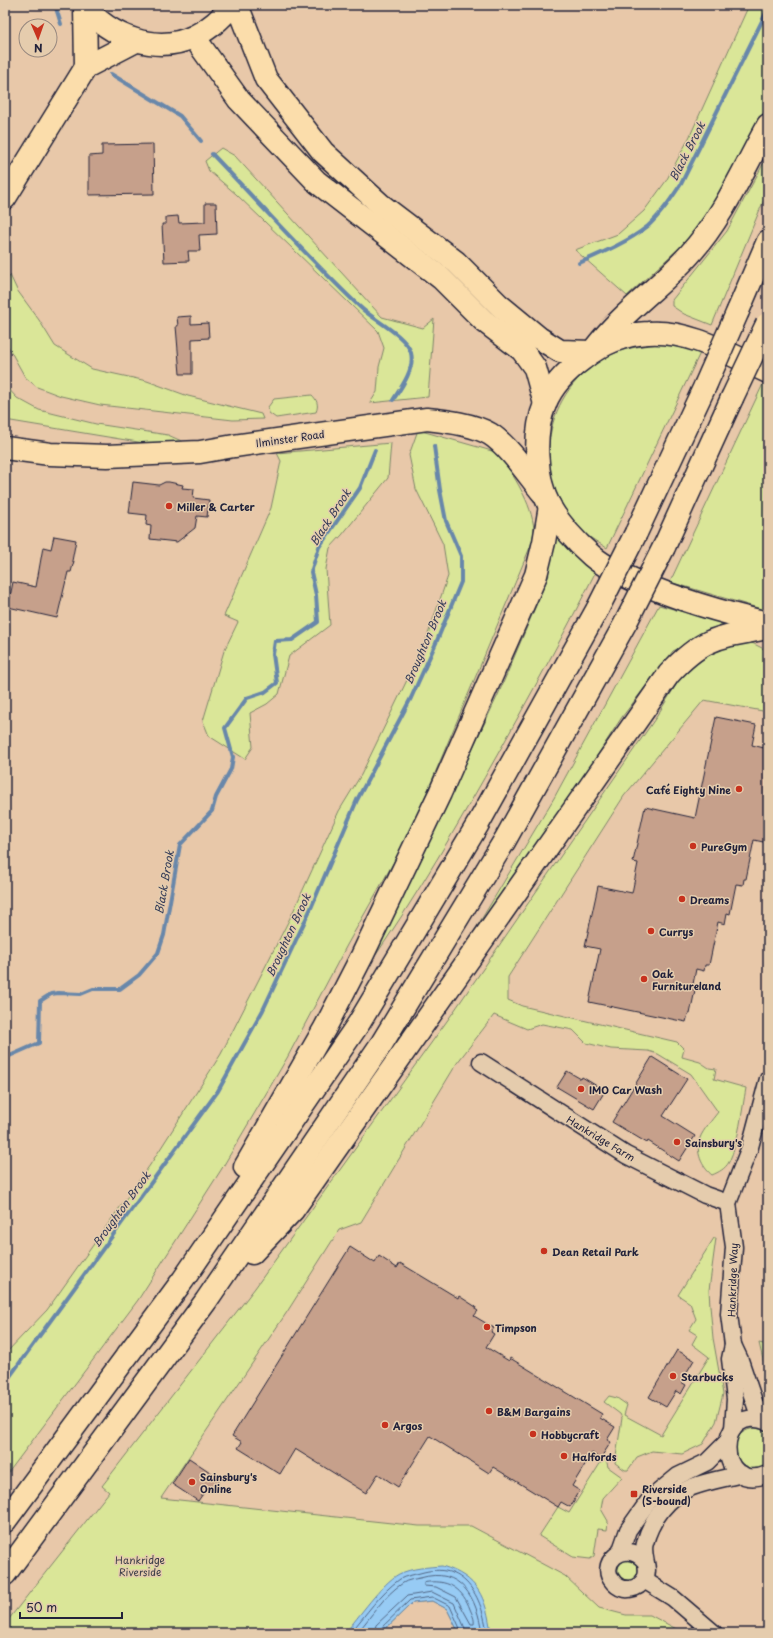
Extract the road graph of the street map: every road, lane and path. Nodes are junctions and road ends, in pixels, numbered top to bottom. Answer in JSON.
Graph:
{"nodes":[{"id":1,"x":233,"y":5,"type":"edge"},
{"id":2,"x":237,"y":5,"type":"edge"},
{"id":3,"x":85,"y":6,"type":"edge"},
{"id":4,"x":194,"y":37,"type":"junction"},
{"id":5,"x":136,"y":41,"type":"junction"},
{"id":6,"x":86,"y":67,"type":"junction"},
{"id":7,"x":768,"y":125,"type":"edge"},
{"id":8,"x":5,"y":198,"type":"edge"},
{"id":9,"x":768,"y":241,"type":"edge"},
{"id":10,"x":448,"y":270,"type":"junction"},
{"id":11,"x":767,"y":322,"type":"edge"},
{"id":12,"x":591,"y":352,"type":"junction"},
{"id":13,"x":768,"y":372,"type":"edge"},
{"id":14,"x":545,"y":404,"type":"junction"},
{"id":15,"x":5,"y":448,"type":"edge"},
{"id":16,"x":548,"y":501,"type":"junction"},
{"id":17,"x":768,"y":624,"type":"edge"},
{"id":18,"x":768,"y":628,"type":"edge"},
{"id":19,"x":481,"y":1062,"type":"dead end"},
{"id":20,"x":768,"y":1079,"type":"edge"},
{"id":21,"x":728,"y":1203,"type":"junction"},
{"id":22,"x":183,"y":1280,"type":"junction"},
{"id":23,"x":206,"y":1301,"type":"junction"},
{"id":24,"x":733,"y":1345,"type":"junction"},
{"id":25,"x":764,"y":1421,"type":"edge"},
{"id":26,"x":730,"y":1436,"type":"junction"},
{"id":27,"x":742,"y":1474,"type":"junction"},
{"id":28,"x":768,"y":1474,"type":"edge"},
{"id":29,"x":5,"y":1521,"type":"edge"},
{"id":30,"x":620,"y":1553,"type":"junction"},
{"id":31,"x":644,"y":1560,"type":"junction"},
{"id":32,"x":5,"y":1574,"type":"edge"},
{"id":33,"x":644,"y":1580,"type":"junction"},
{"id":34,"x":714,"y":1633,"type":"edge"}],
"edges":[{"from":1,"to":4,"type":"highway"},
{"from":2,"to":10,"type":"highway"},
{"from":3,"to":5,"type":"highway"},
{"from":3,"to":6,"type":"highway"},
{"from":4,"to":5,"type":"highway"},
{"from":4,"to":10,"type":"highway"},
{"from":5,"to":6,"type":"highway"},
{"from":6,"to":8,"type":"highway"},
{"from":7,"to":12,"type":"highway"},
{"from":9,"to":22,"type":"highway","bridge":true},
{"from":10,"to":12,"type":"highway"},
{"from":10,"to":14,"type":"highway"},
{"from":11,"to":23,"type":"highway","bridge":true},
{"from":12,"to":13,"type":"highway"},
{"from":12,"to":14,"type":"highway"},
{"from":14,"to":16,"type":"highway"},
{"from":15,"to":16,"type":"highway","name":"Ilminster Road"},
{"from":16,"to":17,"type":"highway"},
{"from":16,"to":22,"type":"highway"},
{"from":18,"to":23,"type":"highway"},
{"from":19,"to":21,"type":"street","name":"Hankridge Farm"},
{"from":20,"to":21,"type":"street","name":"Hankridge Way"},
{"from":21,"to":24,"type":"street","name":"Hankridge Way"},
{"from":22,"to":29,"type":"highway"},
{"from":23,"to":32,"type":"highway"},
{"from":24,"to":25,"type":"street","name":"Hankridge Way"},
{"from":24,"to":26,"type":"street","name":"Hankridge Way"},
{"from":25,"to":26,"type":"street"},
{"from":26,"to":27,"type":"street","name":"Hankridge Way"},
{"from":26,"to":30,"type":"street"},
{"from":27,"to":28,"type":"street"},
{"from":27,"to":31,"type":"street"},
{"from":30,"to":31,"type":"street"},
{"from":30,"to":33,"type":"street"},
{"from":31,"to":33,"type":"street"},
{"from":33,"to":34,"type":"street"}]}
